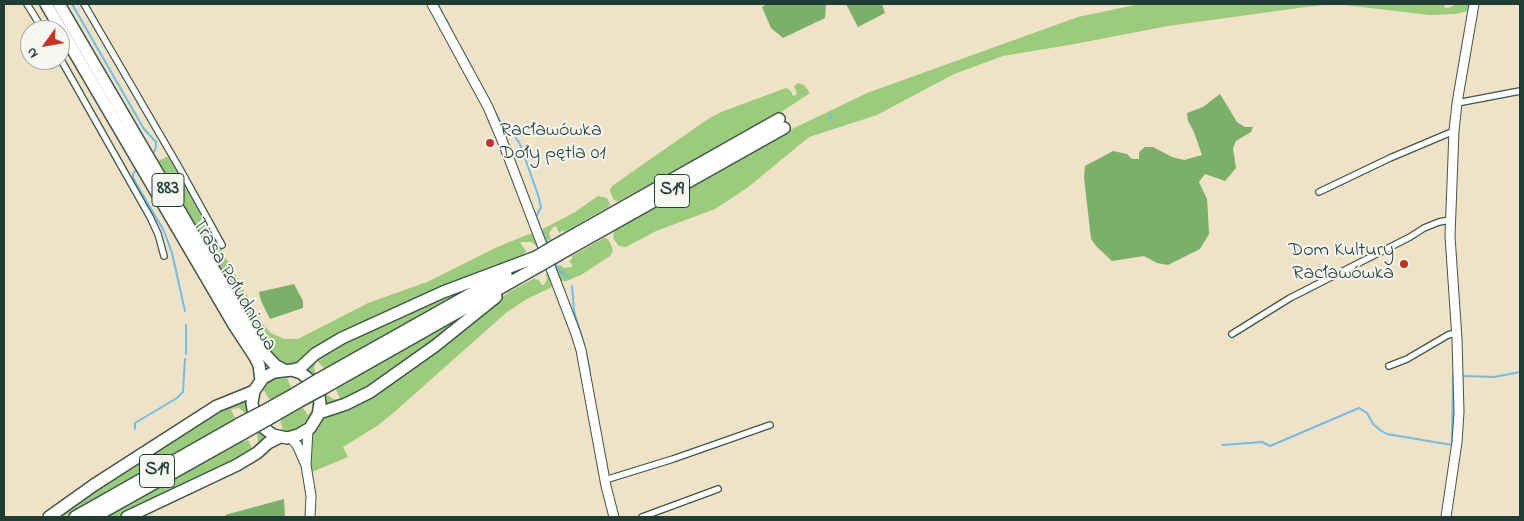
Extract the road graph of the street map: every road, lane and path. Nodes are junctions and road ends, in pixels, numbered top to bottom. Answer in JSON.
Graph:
{"nodes":[{"id":1,"x":27,"y":4,"type":"edge"},
{"id":2,"x":46,"y":4,"type":"edge"},
{"id":3,"x":59,"y":4,"type":"edge"},
{"id":4,"x":84,"y":4,"type":"edge"},
{"id":5,"x":432,"y":4,"type":"edge"},
{"id":6,"x":1474,"y":4,"type":"edge"},
{"id":7,"x":37,"y":20,"type":"edge"},
{"id":8,"x":67,"y":70,"type":"edge"},
{"id":9,"x":1520,"y":91,"type":"edge"},
{"id":10,"x":1457,"y":103,"type":"junction"},
{"id":11,"x":781,"y":124,"type":"dead end"},
{"id":12,"x":1454,"y":131,"type":"junction"},
{"id":13,"x":1318,"y":192,"type":"dead end"},
{"id":14,"x":1450,"y":220,"type":"junction"},
{"id":15,"x":222,"y":245,"type":"dead end"},
{"id":16,"x":164,"y":256,"type":"dead end"},
{"id":17,"x":538,"y":261,"type":"junction"},
{"id":18,"x":519,"y":277,"type":"junction"},
{"id":19,"x":1456,"y":333,"type":"junction"},
{"id":20,"x":1232,"y":334,"type":"dead end"},
{"id":21,"x":1389,"y":366,"type":"dead end"},
{"id":22,"x":288,"y":370,"type":"junction"},
{"id":23,"x":261,"y":381,"type":"junction"},
{"id":24,"x":321,"y":383,"type":"junction"},
{"id":25,"x":254,"y":391,"type":"junction"},
{"id":26,"x":319,"y":413,"type":"junction"},
{"id":27,"x":770,"y":424,"type":"dead end"},
{"id":28,"x":242,"y":429,"type":"junction"},
{"id":29,"x":308,"y":430,"type":"junction"},
{"id":30,"x":285,"y":437,"type":"junction"},
{"id":31,"x":306,"y":466,"type":"junction"},
{"id":32,"x":606,"y":480,"type":"junction"},
{"id":33,"x":718,"y":489,"type":"dead end"},
{"id":34,"x":49,"y":517,"type":"edge"},
{"id":35,"x":75,"y":517,"type":"edge"},
{"id":36,"x":94,"y":517,"type":"edge"},
{"id":37,"x":126,"y":517,"type":"edge"},
{"id":38,"x":310,"y":517,"type":"edge"},
{"id":39,"x":614,"y":517,"type":"edge"},
{"id":40,"x":642,"y":517,"type":"edge"},
{"id":41,"x":1446,"y":517,"type":"edge"}],
"edges":[{"from":1,"to":7,"type":"street"},
{"from":2,"to":23,"type":"highway","name":"Trasa Południowa","number":"883"},
{"from":3,"to":22,"type":"highway","name":"Trasa Południowa","number":"883"},
{"from":4,"to":15,"type":"street"},
{"from":5,"to":32,"type":"street"},
{"from":6,"to":10,"type":"street"},
{"from":8,"to":16,"type":"street"},
{"from":9,"to":10,"type":"street"},
{"from":10,"to":12,"type":"street"},
{"from":11,"to":17,"type":"highway","number":"S19","bridge":true},
{"from":12,"to":13,"type":"street"},
{"from":12,"to":14,"type":"street"},
{"from":14,"to":19,"type":"street"},
{"from":14,"to":20,"type":"street"},
{"from":17,"to":18,"type":"highway","number":"S19"},
{"from":17,"to":22,"type":"highway"},
{"from":17,"to":24,"type":"highway","number":"S19"},
{"from":18,"to":24,"type":"highway","number":"S19"},
{"from":18,"to":26,"type":"highway"},
{"from":19,"to":21,"type":"street"},
{"from":19,"to":41,"type":"street"},
{"from":22,"to":23,"type":"highway"},
{"from":22,"to":26,"type":"highway","number":"883"},
{"from":23,"to":25,"type":"highway"},
{"from":24,"to":28,"type":"highway","number":"S19","bridge":true},
{"from":25,"to":30,"type":"highway"},
{"from":25,"to":34,"type":"highway"},
{"from":26,"to":29,"type":"highway"},
{"from":27,"to":32,"type":"street"},
{"from":28,"to":35,"type":"highway","number":"S19"},
{"from":28,"to":36,"type":"highway","number":"S19"},
{"from":29,"to":30,"type":"highway"},
{"from":29,"to":31,"type":"street"},
{"from":30,"to":31,"type":"street"},
{"from":30,"to":37,"type":"highway"},
{"from":31,"to":38,"type":"street"},
{"from":32,"to":39,"type":"street"},
{"from":33,"to":40,"type":"street"}]}
